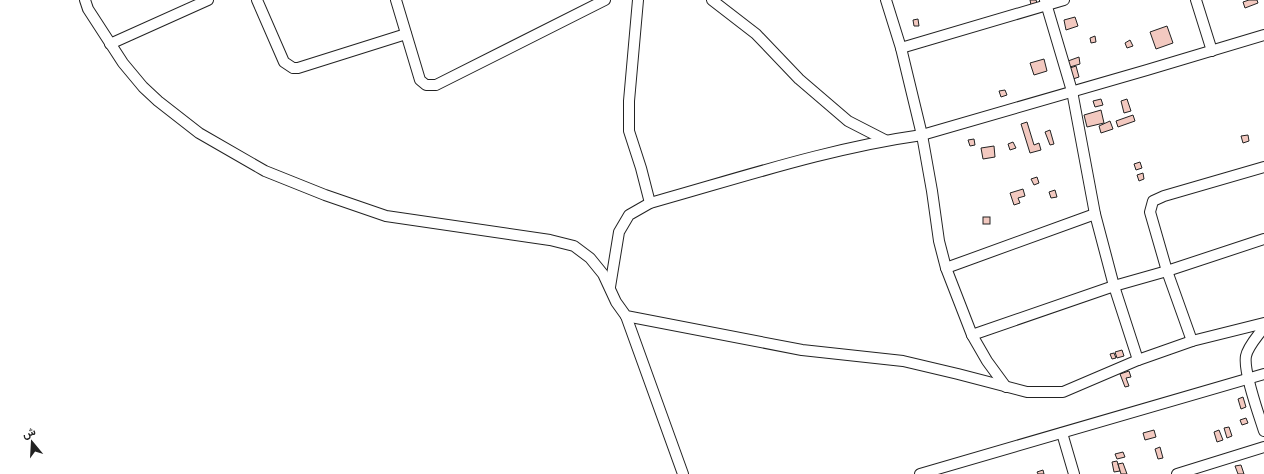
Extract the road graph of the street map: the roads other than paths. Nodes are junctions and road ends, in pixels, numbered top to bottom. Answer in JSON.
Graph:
{"nodes":[{"id":1,"x":208,"y":0,"type":"edge"},
{"id":2,"x":257,"y":0,"type":"edge"},
{"id":3,"x":396,"y":0,"type":"edge"},
{"id":4,"x":605,"y":0,"type":"edge"},
{"id":5,"x":638,"y":0,"type":"edge"},
{"id":6,"x":712,"y":0,"type":"edge"},
{"id":7,"x":886,"y":0,"type":"edge"},
{"id":8,"x":1064,"y":0,"type":"edge"},
{"id":9,"x":1196,"y":0,"type":"edge"},
{"id":10,"x":1046,"y":2,"type":"edge"},
{"id":11,"x":88,"y":3,"type":"edge"},
{"id":12,"x":406,"y":34,"type":"junction"},
{"id":13,"x":1264,"y":35,"type":"edge"},
{"id":14,"x":110,"y":44,"type":"junction"},
{"id":15,"x":901,"y":48,"type":"junction"},
{"id":16,"x":1212,"y":51,"type":"junction"},
{"id":17,"x":1072,"y":91,"type":"junction"},
{"id":18,"x":922,"y":135,"type":"junction"},
{"id":19,"x":885,"y":140,"type":"junction"},
{"id":20,"x":1264,"y":167,"type":"edge"},
{"id":21,"x":650,"y":203,"type":"junction"},
{"id":22,"x":1095,"y":214,"type":"junction"},
{"id":23,"x":1264,"y":239,"type":"edge"},
{"id":24,"x":946,"y":268,"type":"junction"},
{"id":25,"x":1167,"y":271,"type":"junction"},
{"id":26,"x":1114,"y":286,"type":"junction"},
{"id":27,"x":610,"y":287,"type":"junction"},
{"id":28,"x":626,"y":316,"type":"junction"},
{"id":29,"x":1264,"y":322,"type":"edge"},
{"id":30,"x":1264,"y":328,"type":"edge"},
{"id":31,"x":972,"y":334,"type":"junction"},
{"id":32,"x":1192,"y":341,"type":"junction"},
{"id":33,"x":1138,"y":360,"type":"junction"},
{"id":34,"x":1264,"y":374,"type":"edge"},
{"id":35,"x":1248,"y":379,"type":"junction"},
{"id":36,"x":1006,"y":387,"type":"junction"},
{"id":37,"x":1264,"y":431,"type":"edge"},
{"id":38,"x":1062,"y":433,"type":"junction"},
{"id":39,"x":1264,"y":447,"type":"edge"},
{"id":40,"x":683,"y":474,"type":"edge"},
{"id":41,"x":920,"y":474,"type":"edge"},
{"id":42,"x":1074,"y":474,"type":"edge"},
{"id":43,"x":1177,"y":474,"type":"edge"}],
"edges":[{"from":1,"to":14,"type":"street"},
{"from":2,"to":12,"type":"street"},
{"from":3,"to":12,"type":"street"},
{"from":4,"to":12,"type":"street"},
{"from":5,"to":21,"type":"street"},
{"from":6,"to":19,"type":"street"},
{"from":7,"to":15,"type":"street"},
{"from":8,"to":10,"type":"street"},
{"from":9,"to":16,"type":"street"},
{"from":10,"to":15,"type":"street"},
{"from":10,"to":17,"type":"street"},
{"from":11,"to":14,"type":"street"},
{"from":13,"to":16,"type":"street"},
{"from":14,"to":27,"type":"street"},
{"from":15,"to":18,"type":"street"},
{"from":16,"to":17,"type":"street"},
{"from":17,"to":18,"type":"street"},
{"from":17,"to":22,"type":"street"},
{"from":18,"to":19,"type":"street"},
{"from":18,"to":24,"type":"street"},
{"from":19,"to":21,"type":"street"},
{"from":20,"to":25,"type":"street"},
{"from":21,"to":27,"type":"street"},
{"from":22,"to":24,"type":"street"},
{"from":22,"to":26,"type":"street"},
{"from":23,"to":25,"type":"street"},
{"from":24,"to":31,"type":"street"},
{"from":25,"to":26,"type":"street"},
{"from":25,"to":32,"type":"street"},
{"from":26,"to":31,"type":"street"},
{"from":26,"to":33,"type":"street"},
{"from":27,"to":28,"type":"street"},
{"from":28,"to":36,"type":"street"},
{"from":28,"to":40,"type":"street"},
{"from":29,"to":32,"type":"street"},
{"from":30,"to":35,"type":"street"},
{"from":31,"to":36,"type":"street"},
{"from":32,"to":33,"type":"street"},
{"from":33,"to":36,"type":"street"},
{"from":34,"to":35,"type":"street"},
{"from":35,"to":37,"type":"street"},
{"from":35,"to":38,"type":"street"},
{"from":38,"to":41,"type":"street"},
{"from":38,"to":42,"type":"street"},
{"from":39,"to":43,"type":"street"}]}
